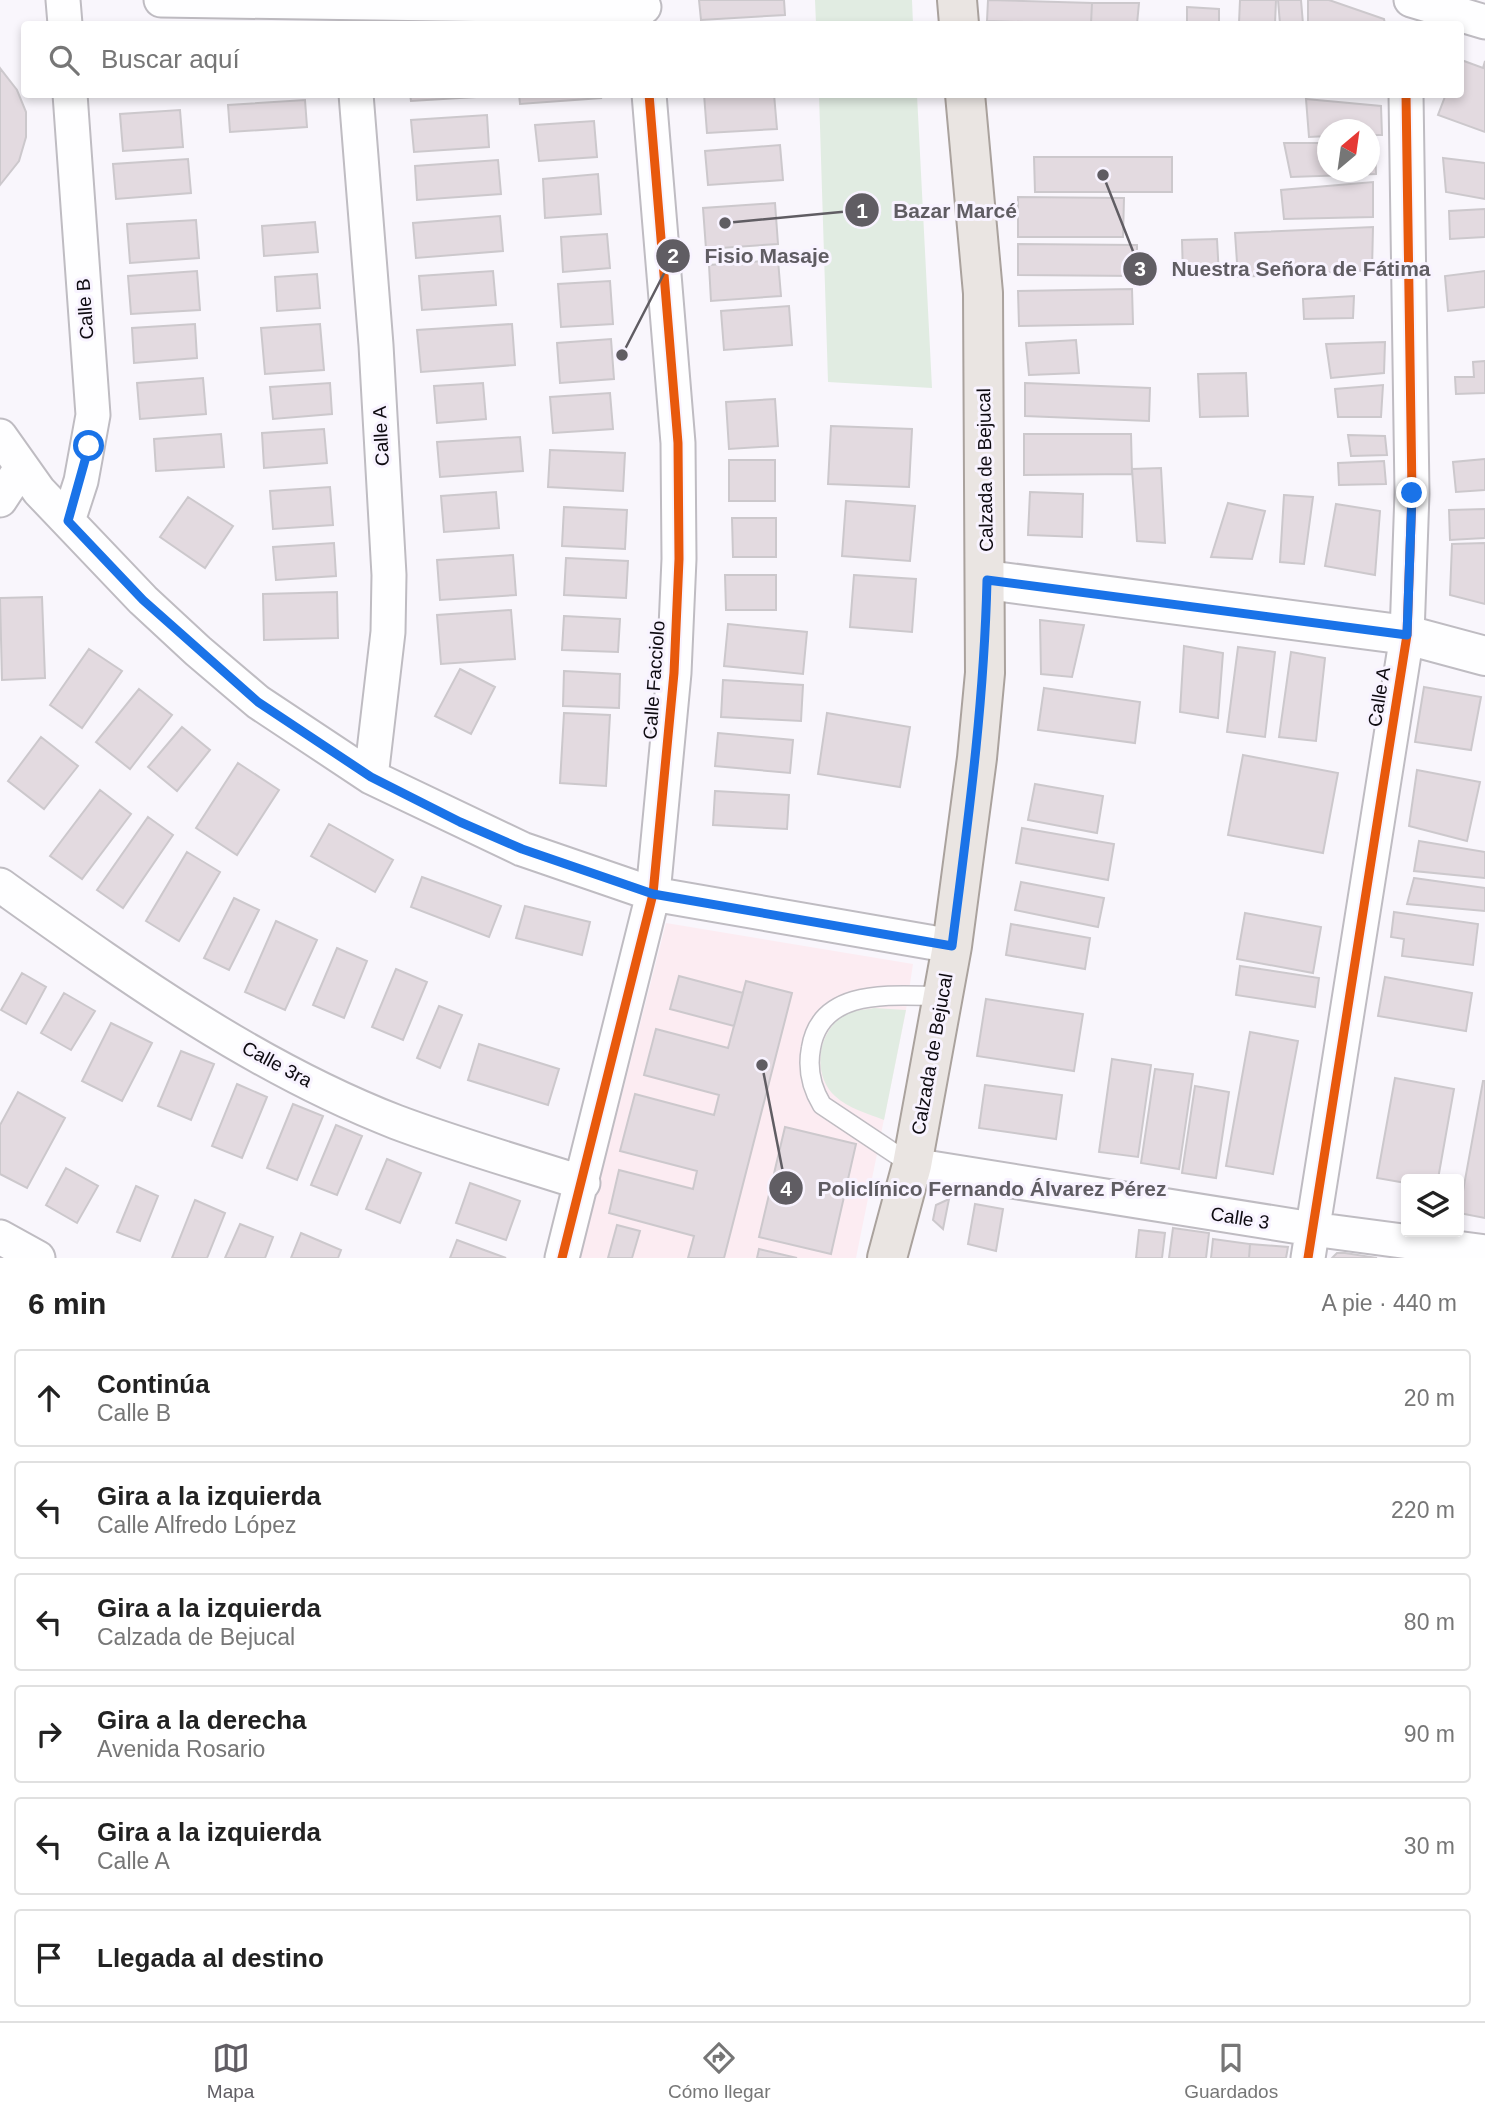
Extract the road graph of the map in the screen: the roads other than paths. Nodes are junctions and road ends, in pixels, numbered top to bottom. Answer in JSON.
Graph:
{"nodes":[{"id":1,"x":63,"y":0,"type":"edge"},
{"id":2,"x":161,"y":0,"type":"edge"},
{"id":3,"x":957,"y":0,"type":"edge"},
{"id":4,"x":1404,"y":0,"type":"edge"},
{"id":5,"x":1411,"y":0,"type":"edge"},
{"id":6,"x":644,"y":11,"type":"edge"},
{"id":7,"x":350,"y":14,"type":"edge"},
{"id":8,"x":65,"y":21,"type":"edge"},
{"id":9,"x":959,"y":21,"type":"edge"},
{"id":10,"x":1405,"y":21,"type":"edge"},
{"id":11,"x":1485,"y":22,"type":"edge"},
{"id":12,"x":70,"y":98,"type":"edge"},
{"id":13,"x":356,"y":98,"type":"edge"},
{"id":14,"x":649,"y":98,"type":"edge"},
{"id":15,"x":965,"y":98,"type":"edge"},
{"id":16,"x":1406,"y":98,"type":"edge"},
{"id":17,"x":0,"y":436,"type":"edge"},
{"id":18,"x":21,"y":468,"type":"junction"},
{"id":19,"x":0,"y":500,"type":"edge"},
{"id":20,"x":68,"y":521,"type":"junction"},
{"id":21,"x":987,"y":580,"type":"junction"},
{"id":22,"x":1407,"y":635,"type":"junction"},
{"id":23,"x":1485,"y":656,"type":"edge"},
{"id":24,"x":371,"y":777,"type":"junction"},
{"id":25,"x":0,"y":885,"type":"edge"},
{"id":26,"x":653,"y":894,"type":"junction"},
{"id":27,"x":952,"y":946,"type":"junction"},
{"id":28,"x":942,"y":996,"type":"junction"},
{"id":29,"x":912,"y":1165,"type":"junction"},
{"id":30,"x":583,"y":1183,"type":"junction"},
{"id":31,"x":0,"y":1237,"type":"edge"},
{"id":32,"x":1310,"y":1244,"type":"edge"},
{"id":33,"x":1485,"y":1252,"type":"edge"},
{"id":34,"x":38,"y":1258,"type":"edge"},
{"id":35,"x":562,"y":1258,"type":"edge"},
{"id":36,"x":887,"y":1258,"type":"edge"}],
"edges":[{"from":1,"to":8,"type":"street"},
{"from":2,"to":7,"type":"street"},
{"from":3,"to":9,"type":"main road"},
{"from":4,"to":10,"type":"street"},
{"from":5,"to":11,"type":"street"},
{"from":6,"to":7,"type":"street"},
{"from":12,"to":20,"type":"street","name":"Calle B"},
{"from":13,"to":24,"type":"street","name":"Calle A"},
{"from":14,"to":26,"type":"street","name":"Calle Facciolo"},
{"from":15,"to":21,"type":"main road","name":"Calzada de Bejucal"},
{"from":16,"to":22,"type":"street","name":"Calle A"},
{"from":17,"to":18,"type":"street"},
{"from":18,"to":19,"type":"street"},
{"from":18,"to":20,"type":"street"},
{"from":20,"to":24,"type":"street"},
{"from":21,"to":22,"type":"street"},
{"from":21,"to":27,"type":"main road","name":"Calzada de Bejucal"},
{"from":22,"to":23,"type":"street"},
{"from":22,"to":32,"type":"street","name":"Calle A"},
{"from":24,"to":26,"type":"street"},
{"from":25,"to":30,"type":"street","name":"Calle 3ra"},
{"from":26,"to":27,"type":"street"},
{"from":26,"to":30,"type":"street","name":"Calle Facciolo"},
{"from":27,"to":28,"type":"main road","name":"Calzada de Bejucal"},
{"from":28,"to":29,"type":"main road","name":"Calzada de Bejucal"},
{"from":28,"to":29,"type":"lane"},
{"from":29,"to":32,"type":"street","name":"Calle 3"},
{"from":29,"to":36,"type":"main road","name":"Calzada de Bejucal"},
{"from":30,"to":35,"type":"street","name":"Calle Facciolo"},
{"from":31,"to":34,"type":"street"},
{"from":32,"to":33,"type":"street","name":"Calle 3"}]}
